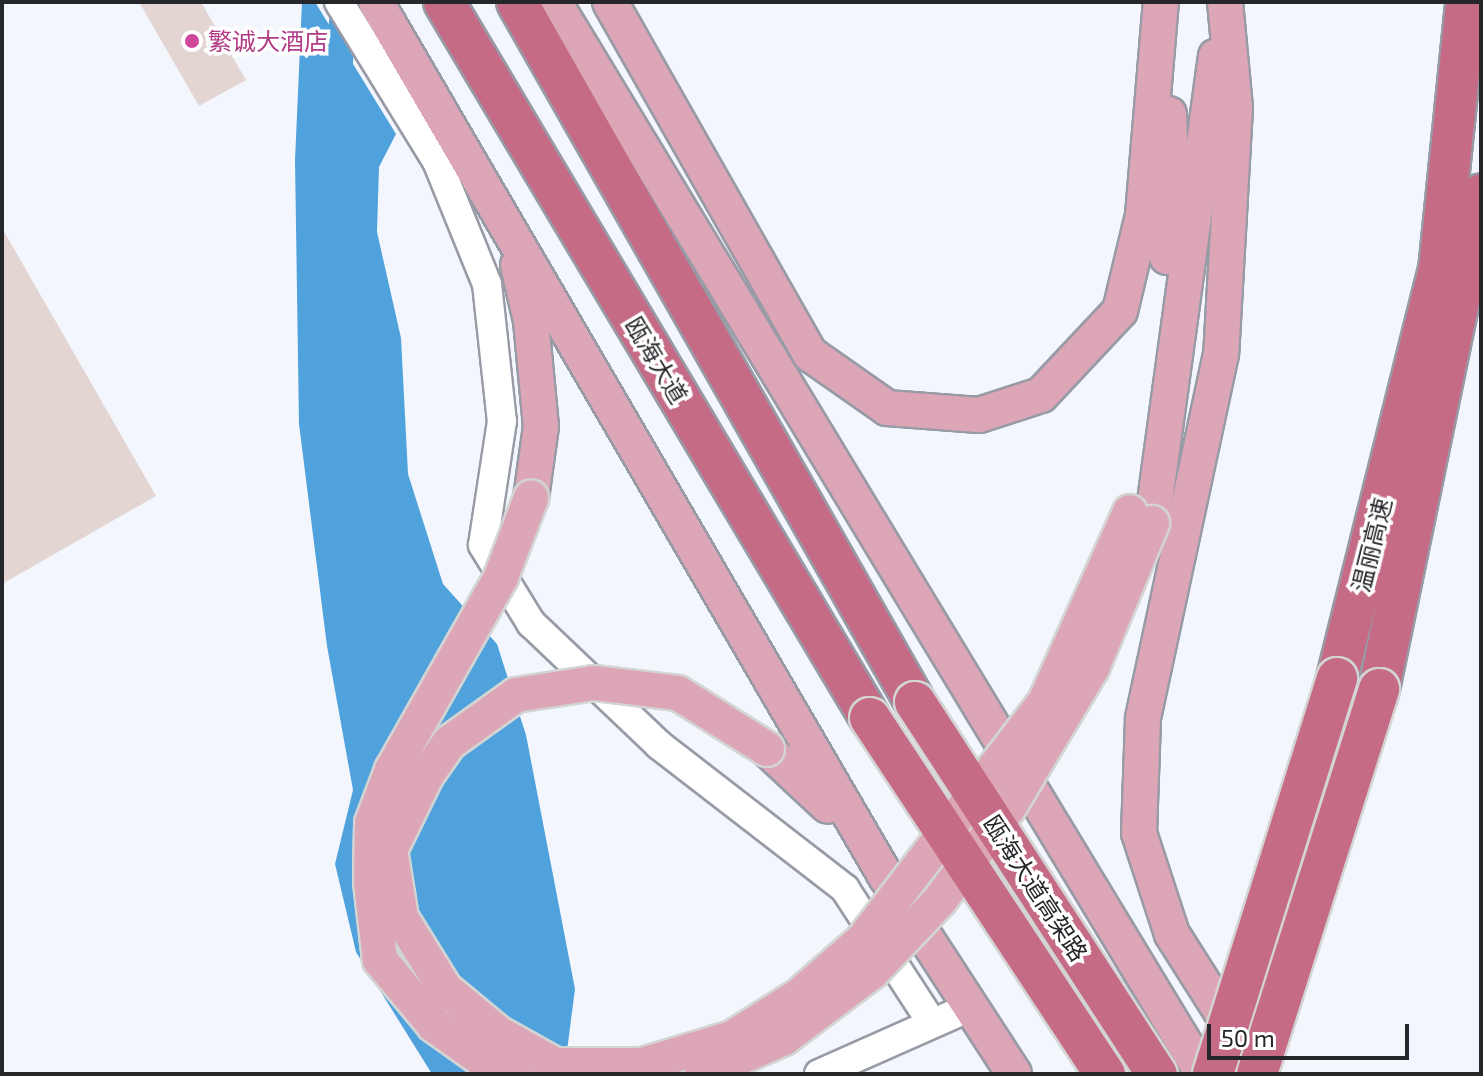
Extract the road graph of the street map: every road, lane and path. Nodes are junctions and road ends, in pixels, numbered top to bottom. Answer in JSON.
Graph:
{"nodes":[{"id":1,"x":339,"y":2,"type":"edge"},
{"id":2,"x":376,"y":2,"type":"edge"},
{"id":3,"x":444,"y":2,"type":"edge"},
{"id":4,"x":517,"y":2,"type":"edge"},
{"id":5,"x":554,"y":2,"type":"edge"},
{"id":6,"x":610,"y":2,"type":"edge"},
{"id":7,"x":1163,"y":2,"type":"edge"},
{"id":8,"x":1224,"y":2,"type":"edge"},
{"id":9,"x":1466,"y":2,"type":"edge"},
{"id":10,"x":1481,"y":194,"type":"edge"},
{"id":11,"x":511,"y":234,"type":"junction"},
{"id":12,"x":1141,"y":518,"type":"junction"},
{"id":13,"x":870,"y":718,"type":"joint"},
{"id":14,"x":885,"y":875,"type":"junction"},
{"id":15,"x":1088,"y":968,"type":"junction"},
{"id":16,"x":970,"y":1007,"type":"junction"},
{"id":17,"x":932,"y":1023,"type":"junction"},
{"id":18,"x":847,"y":1068,"type":"edge"},
{"id":19,"x":514,"y":1074,"type":"edge"},
{"id":20,"x":702,"y":1074,"type":"edge"},
{"id":21,"x":819,"y":1074,"type":"edge"},
{"id":22,"x":1014,"y":1074,"type":"edge"},
{"id":23,"x":1105,"y":1074,"type":"edge"},
{"id":24,"x":1157,"y":1074,"type":"edge"},
{"id":25,"x":1166,"y":1074,"type":"edge"},
{"id":26,"x":1203,"y":1074,"type":"edge"},
{"id":27,"x":1213,"y":1074,"type":"edge"},
{"id":28,"x":1259,"y":1074,"type":"edge"}],
"edges":[{"from":1,"to":17,"type":"street"},
{"from":2,"to":11,"type":"main road"},
{"from":3,"to":13,"type":"highway","name":"瓯海大道"},
{"from":4,"to":15,"type":"highway","name":"瓯海大道高架路","bridge":true},
{"from":5,"to":26,"type":"main road"},
{"from":6,"to":7,"type":"main road"},
{"from":7,"to":12,"type":"main road"},
{"from":8,"to":12,"type":"main road"},
{"from":8,"to":28,"type":"main road"},
{"from":9,"to":27,"type":"highway","name":"温丽高速","bridge":true},
{"from":10,"to":28,"type":"highway","name":"温丽高速","bridge":true},
{"from":11,"to":14,"type":"main road"},
{"from":11,"to":19,"type":"main road","bridge":true},
{"from":12,"to":14,"type":"main road","bridge":true},
{"from":12,"to":20,"type":"main road","bridge":true},
{"from":13,"to":23,"type":"highway","name":"瓯海大道高架路","bridge":true},
{"from":14,"to":16,"type":"main road"},
{"from":15,"to":24,"type":"highway","name":"瓯海大道高架路","bridge":true},
{"from":15,"to":25,"type":"highway","bridge":true},
{"from":16,"to":17,"type":"street"},
{"from":16,"to":22,"type":"main road"},
{"from":17,"to":18,"type":"street"},
{"from":18,"to":21,"type":"street"}]}
